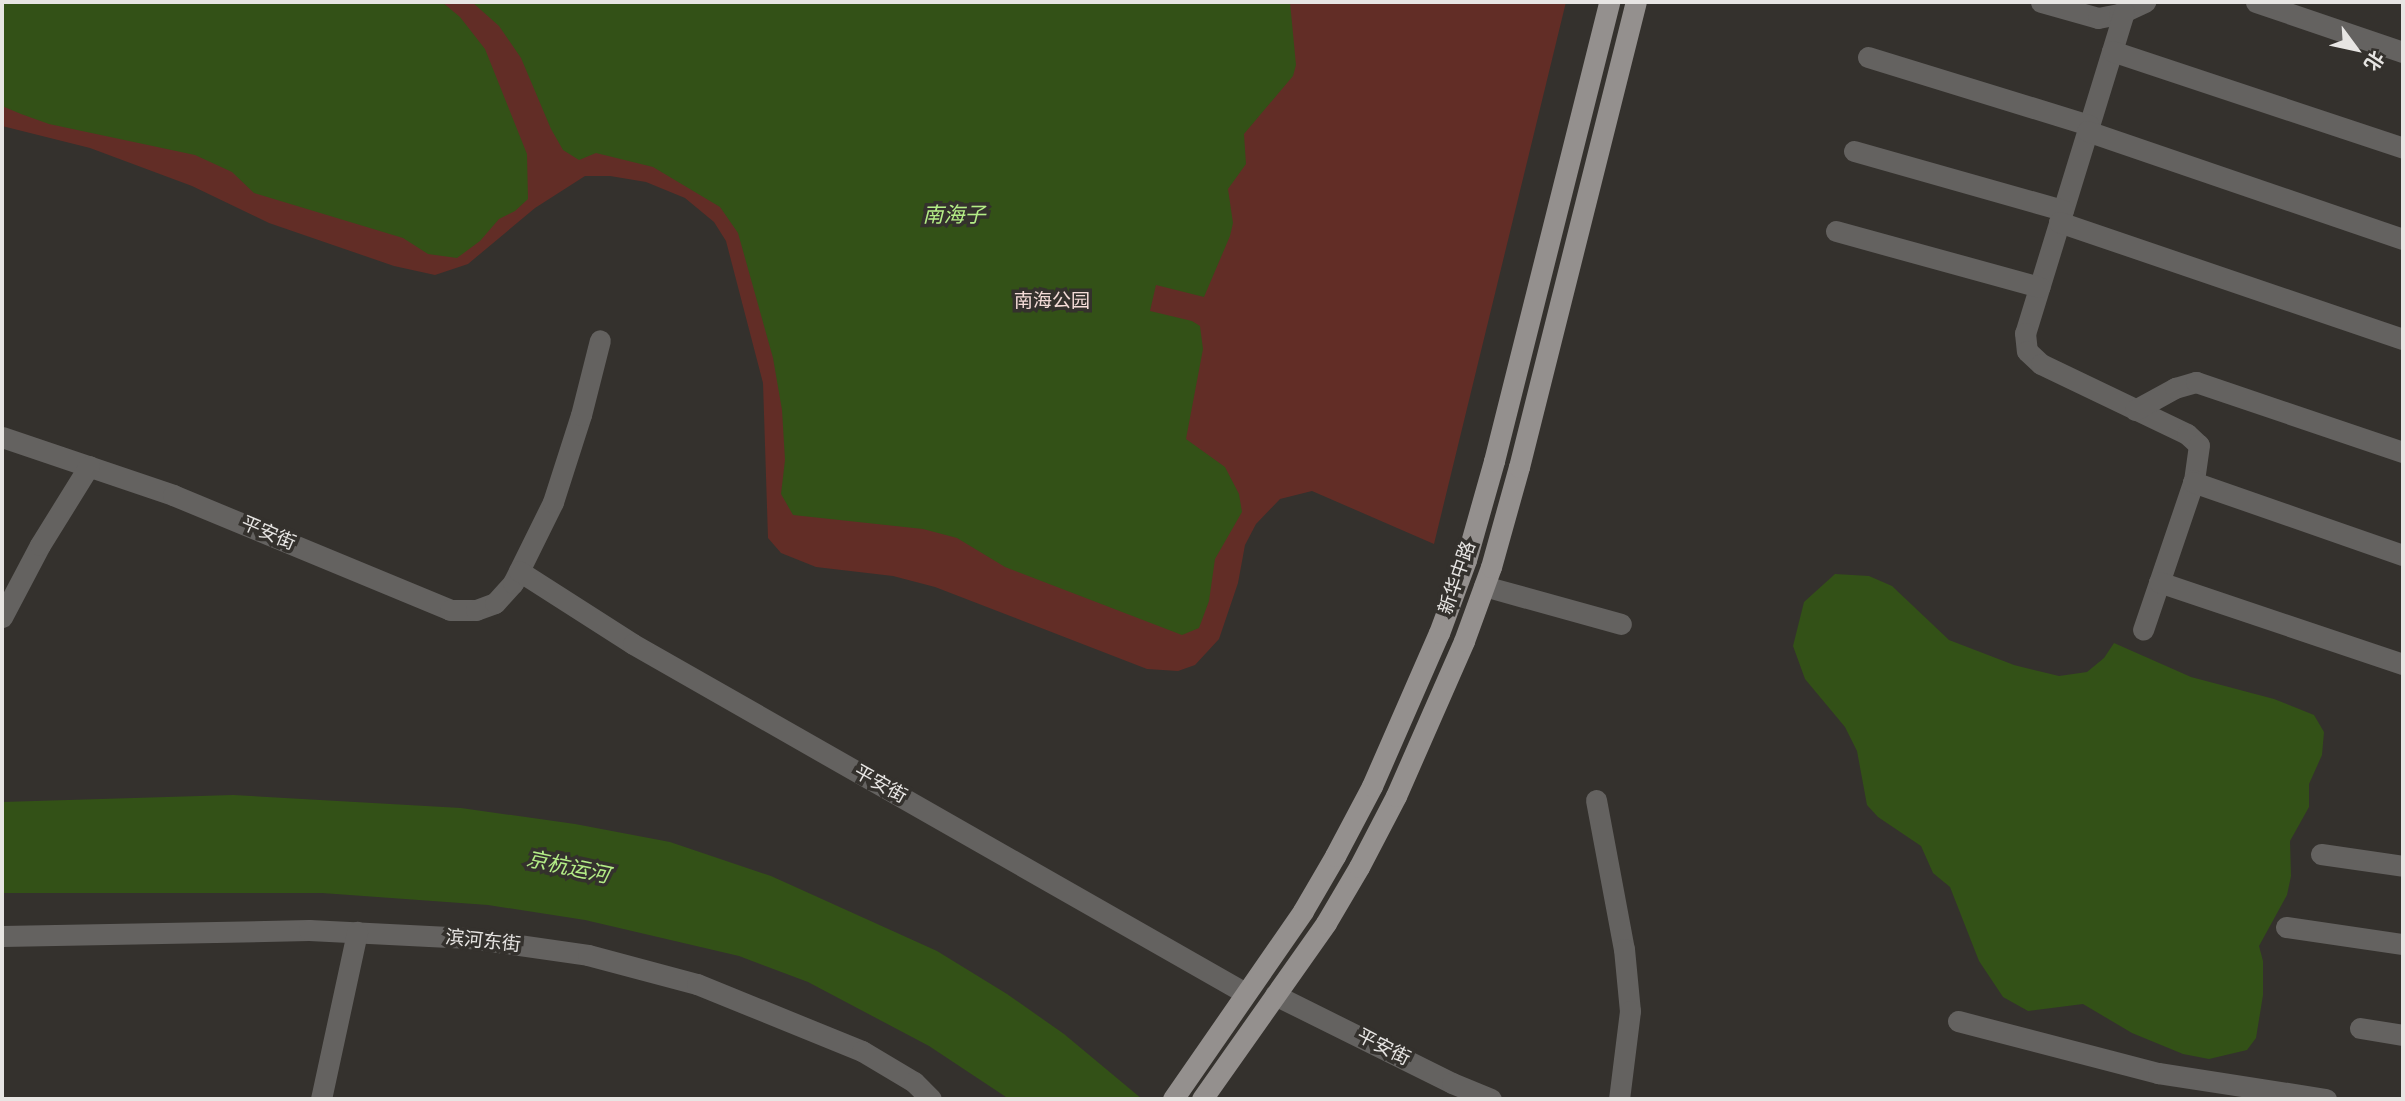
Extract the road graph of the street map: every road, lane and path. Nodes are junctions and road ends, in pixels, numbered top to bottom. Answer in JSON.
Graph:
{"nodes":[{"id":1,"x":1609,"y":2,"type":"edge"},
{"id":2,"x":1636,"y":2,"type":"edge"},
{"id":3,"x":2041,"y":2,"type":"edge"},
{"id":4,"x":2145,"y":2,"type":"edge"},
{"id":5,"x":2256,"y":2,"type":"edge"},
{"id":6,"x":2124,"y":12,"type":"junction"},
{"id":7,"x":2112,"y":51,"type":"junction"},
{"id":8,"x":2403,"y":52,"type":"edge"},
{"id":9,"x":1868,"y":57,"type":"dead end"},
{"id":10,"x":2088,"y":128,"type":"junction"},
{"id":11,"x":2403,"y":149,"type":"edge"},
{"id":12,"x":1854,"y":151,"type":"dead end"},
{"id":13,"x":2061,"y":216,"type":"junction"},
{"id":14,"x":1836,"y":232,"type":"dead end"},
{"id":15,"x":2403,"y":239,"type":"edge"},
{"id":16,"x":2039,"y":287,"type":"junction"},
{"id":17,"x":2403,"y":339,"type":"edge"},
{"id":18,"x":600,"y":340,"type":"dead end"},
{"id":19,"x":2135,"y":410,"type":"junction"},
{"id":20,"x":2,"y":437,"type":"edge"},
{"id":21,"x":2403,"y":452,"type":"edge"},
{"id":22,"x":89,"y":466,"type":"junction"},
{"id":23,"x":2193,"y":482,"type":"junction"},
{"id":24,"x":2403,"y":555,"type":"edge"},
{"id":25,"x":519,"y":571,"type":"junction"},
{"id":26,"x":2159,"y":582,"type":"junction"},
{"id":27,"x":1484,"y":586,"type":"junction"},
{"id":28,"x":2,"y":617,"type":"edge"},
{"id":29,"x":1621,"y":624,"type":"dead end"},
{"id":30,"x":2143,"y":630,"type":"dead end"},
{"id":31,"x":2403,"y":664,"type":"edge"},
{"id":32,"x":1596,"y":800,"type":"dead end"},
{"id":33,"x":2321,"y":854,"type":"dead end"},
{"id":34,"x":2403,"y":866,"type":"edge"},
{"id":35,"x":2287,"y":927,"type":"dead end"},
{"id":36,"x":357,"y":932,"type":"junction"},
{"id":37,"x":2,"y":936,"type":"edge"},
{"id":38,"x":2403,"y":944,"type":"edge"},
{"id":39,"x":1245,"y":993,"type":"junction"},
{"id":40,"x":1275,"y":995,"type":"junction"},
{"id":41,"x":1958,"y":1021,"type":"dead end"},
{"id":42,"x":2360,"y":1028,"type":"dead end"},
{"id":43,"x":2403,"y":1035,"type":"edge"},
{"id":44,"x":1206,"y":1098,"type":"edge"},
{"id":45,"x":321,"y":1099,"type":"edge"},
{"id":46,"x":931,"y":1099,"type":"edge"},
{"id":47,"x":1173,"y":1099,"type":"edge"},
{"id":48,"x":1491,"y":1099,"type":"edge"},
{"id":49,"x":1619,"y":1099,"type":"edge"},
{"id":50,"x":2326,"y":1099,"type":"edge"}],
"edges":[{"from":1,"to":39,"type":"main road","name":"新华中路"},
{"from":2,"to":27,"type":"main road","name":"新华中路"},
{"from":3,"to":6,"type":"street"},
{"from":4,"to":6,"type":"street"},
{"from":5,"to":8,"type":"street"},
{"from":6,"to":7,"type":"street"},
{"from":7,"to":10,"type":"street"},
{"from":7,"to":11,"type":"street"},
{"from":9,"to":10,"type":"street"},
{"from":10,"to":13,"type":"street"},
{"from":10,"to":15,"type":"street"},
{"from":12,"to":13,"type":"street"},
{"from":13,"to":16,"type":"street"},
{"from":13,"to":17,"type":"street"},
{"from":14,"to":16,"type":"street"},
{"from":16,"to":19,"type":"street"},
{"from":18,"to":25,"type":"street","name":"平安街"},
{"from":19,"to":21,"type":"street"},
{"from":19,"to":23,"type":"street"},
{"from":20,"to":22,"type":"street","name":"平安街"},
{"from":22,"to":25,"type":"street","name":"平安街"},
{"from":22,"to":28,"type":"street"},
{"from":23,"to":24,"type":"street"},
{"from":23,"to":26,"type":"street"},
{"from":25,"to":39,"type":"street","name":"平安街"},
{"from":26,"to":30,"type":"street"},
{"from":26,"to":31,"type":"street"},
{"from":27,"to":29,"type":"street"},
{"from":27,"to":40,"type":"main road","name":"新华中路"},
{"from":32,"to":49,"type":"street"},
{"from":33,"to":34,"type":"street"},
{"from":35,"to":38,"type":"street"},
{"from":36,"to":37,"type":"street","name":"滨河东街"},
{"from":36,"to":45,"type":"street"},
{"from":36,"to":46,"type":"street","name":"滨河东街"},
{"from":39,"to":47,"type":"main road","name":"新华中路"},
{"from":40,"to":44,"type":"main road","name":"新华中路"},
{"from":40,"to":48,"type":"street","name":"平安街"},
{"from":41,"to":50,"type":"street"},
{"from":42,"to":43,"type":"street"}]}
